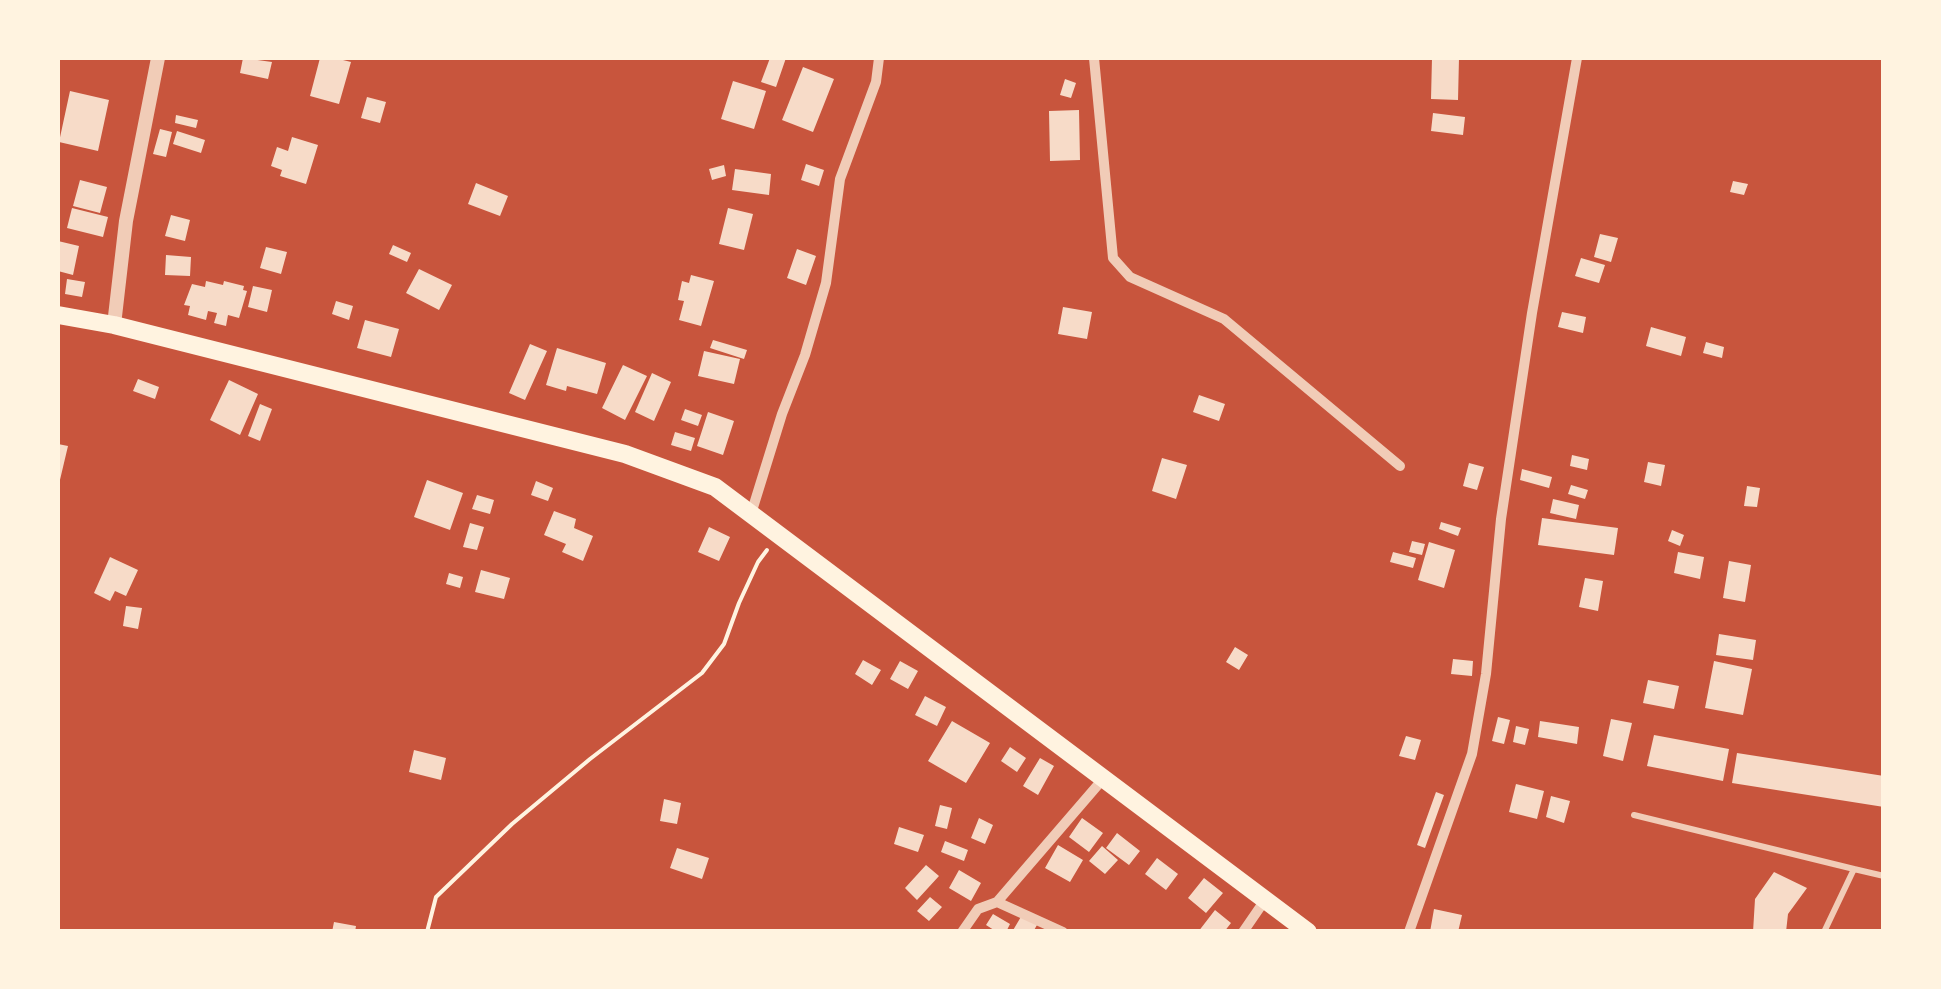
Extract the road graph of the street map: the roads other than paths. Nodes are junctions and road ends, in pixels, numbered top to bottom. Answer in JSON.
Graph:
{"nodes":[{"id":1,"x":158,"y":58,"type":"edge"},
{"id":2,"x":879,"y":58,"type":"edge"},
{"id":3,"x":1094,"y":58,"type":"edge"},
{"id":4,"x":1577,"y":58,"type":"edge"},
{"id":5,"x":58,"y":315,"type":"edge"},
{"id":6,"x":114,"y":325,"type":"junction"},
{"id":7,"x":1400,"y":466,"type":"dead end"},
{"id":8,"x":751,"y":514,"type":"junction"},
{"id":9,"x":1103,"y":779,"type":"junction"},
{"id":10,"x":1634,"y":816,"type":"dead end"},
{"id":11,"x":1854,"y":869,"type":"junction"},
{"id":12,"x":1884,"y":876,"type":"edge"},
{"id":13,"x":1264,"y":900,"type":"junction"},
{"id":14,"x":997,"y":902,"type":"junction"},
{"id":15,"x":962,"y":932,"type":"edge"},
{"id":16,"x":1063,"y":932,"type":"edge"},
{"id":17,"x":1243,"y":932,"type":"edge"},
{"id":18,"x":1308,"y":932,"type":"edge"},
{"id":19,"x":1409,"y":932,"type":"edge"},
{"id":20,"x":1824,"y":932,"type":"edge"}],
"edges":[{"from":1,"to":6,"type":"street"},
{"from":2,"to":8,"type":"street"},
{"from":3,"to":7,"type":"street"},
{"from":4,"to":19,"type":"street"},
{"from":5,"to":6,"type":"main road"},
{"from":6,"to":8,"type":"main road"},
{"from":8,"to":9,"type":"main road"},
{"from":9,"to":13,"type":"main road"},
{"from":9,"to":14,"type":"street"},
{"from":10,"to":11,"type":"lane"},
{"from":11,"to":12,"type":"lane"},
{"from":11,"to":20,"type":"lane"},
{"from":13,"to":17,"type":"street"},
{"from":13,"to":18,"type":"main road"},
{"from":14,"to":15,"type":"street"},
{"from":14,"to":16,"type":"street"}]}
